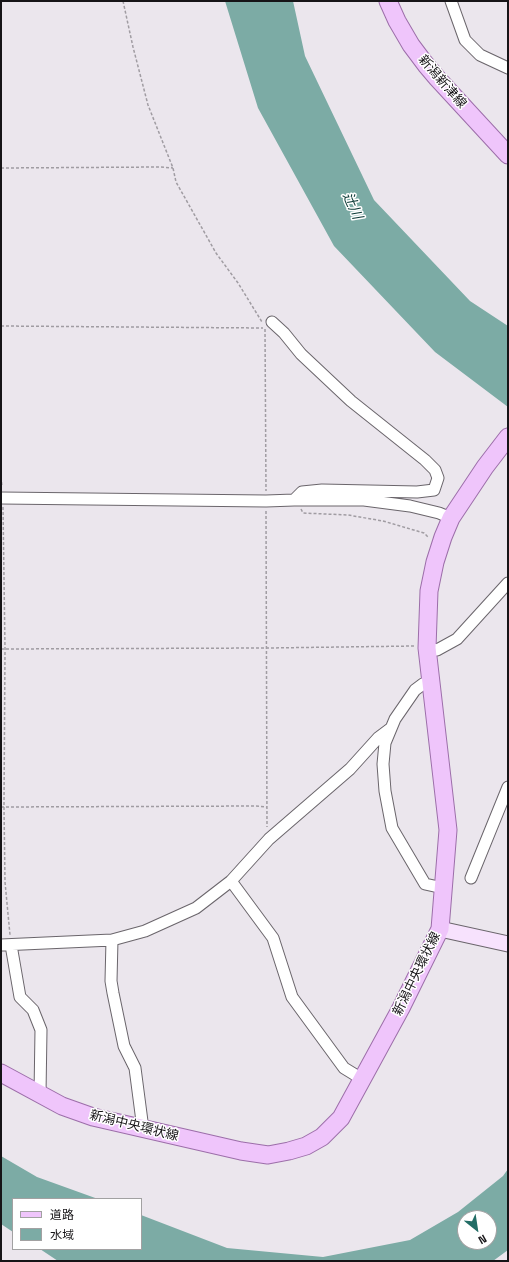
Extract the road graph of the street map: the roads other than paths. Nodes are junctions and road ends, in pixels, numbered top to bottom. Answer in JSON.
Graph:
{"nodes":[{"id":1,"x":388,"y":1,"type":"edge"},
{"id":2,"x":451,"y":1,"type":"edge"},
{"id":3,"x":508,"y":68,"type":"edge"},
{"id":4,"x":508,"y":155,"type":"edge"},
{"id":5,"x":269,"y":325,"type":"road end"},
{"id":6,"x":508,"y":437,"type":"edge"},
{"id":7,"x":2,"y":498,"type":"edge"},
{"id":8,"x":294,"y":500,"type":"junction"},
{"id":9,"x":451,"y":518,"type":"junction"},
{"id":10,"x":508,"y":583,"type":"edge"},
{"id":11,"x":428,"y":648,"type":"junction"},
{"id":12,"x":432,"y":683,"type":"junction"},
{"id":13,"x":390,"y":729,"type":"junction"},
{"id":14,"x":508,"y":787,"type":"edge"},
{"id":15,"x":471,"y":878,"type":"dead end"},
{"id":16,"x":231,"y":881,"type":"junction"},
{"id":17,"x":444,"y":888,"type":"junction"},
{"id":18,"x":440,"y":929,"type":"junction"},
{"id":19,"x":112,"y":940,"type":"junction"},
{"id":20,"x":508,"y":944,"type":"edge"},
{"id":21,"x":6,"y":945,"type":"edge"},
{"id":22,"x":1,"y":1074,"type":"edge"},
{"id":23,"x":362,"y":1079,"type":"junction"},
{"id":24,"x":40,"y":1094,"type":"junction"},
{"id":25,"x":143,"y":1129,"type":"junction"}],
"edges":[{"from":1,"to":4,"type":"main road","name":"新潟新津線"},
{"from":2,"to":3,"type":"street"},
{"from":5,"to":8,"type":"street"},
{"from":6,"to":9,"type":"main road","name":"新潟中央環状線"},
{"from":7,"to":8,"type":"street"},
{"from":8,"to":9,"type":"street"},
{"from":9,"to":11,"type":"main road","name":"新潟中央環状線"},
{"from":10,"to":11,"type":"street"},
{"from":11,"to":12,"type":"main road","name":"新潟中央環状線"},
{"from":12,"to":13,"type":"street"},
{"from":12,"to":17,"type":"main road","name":"新潟中央環状線"},
{"from":13,"to":16,"type":"street"},
{"from":13,"to":17,"type":"street"},
{"from":14,"to":15,"type":"street"},
{"from":16,"to":19,"type":"street"},
{"from":16,"to":23,"type":"street"},
{"from":17,"to":18,"type":"main road","name":"新潟中央環状線"},
{"from":18,"to":20,"type":"street"},
{"from":18,"to":23,"type":"main road","name":"新潟中央環状線"},
{"from":19,"to":21,"type":"street"},
{"from":19,"to":25,"type":"street"},
{"from":21,"to":24,"type":"street"},
{"from":22,"to":24,"type":"main road","name":"新潟中央環状線"},
{"from":23,"to":25,"type":"main road","name":"新潟中央環状線"},
{"from":24,"to":25,"type":"main road","name":"新潟中央環状線"}]}
